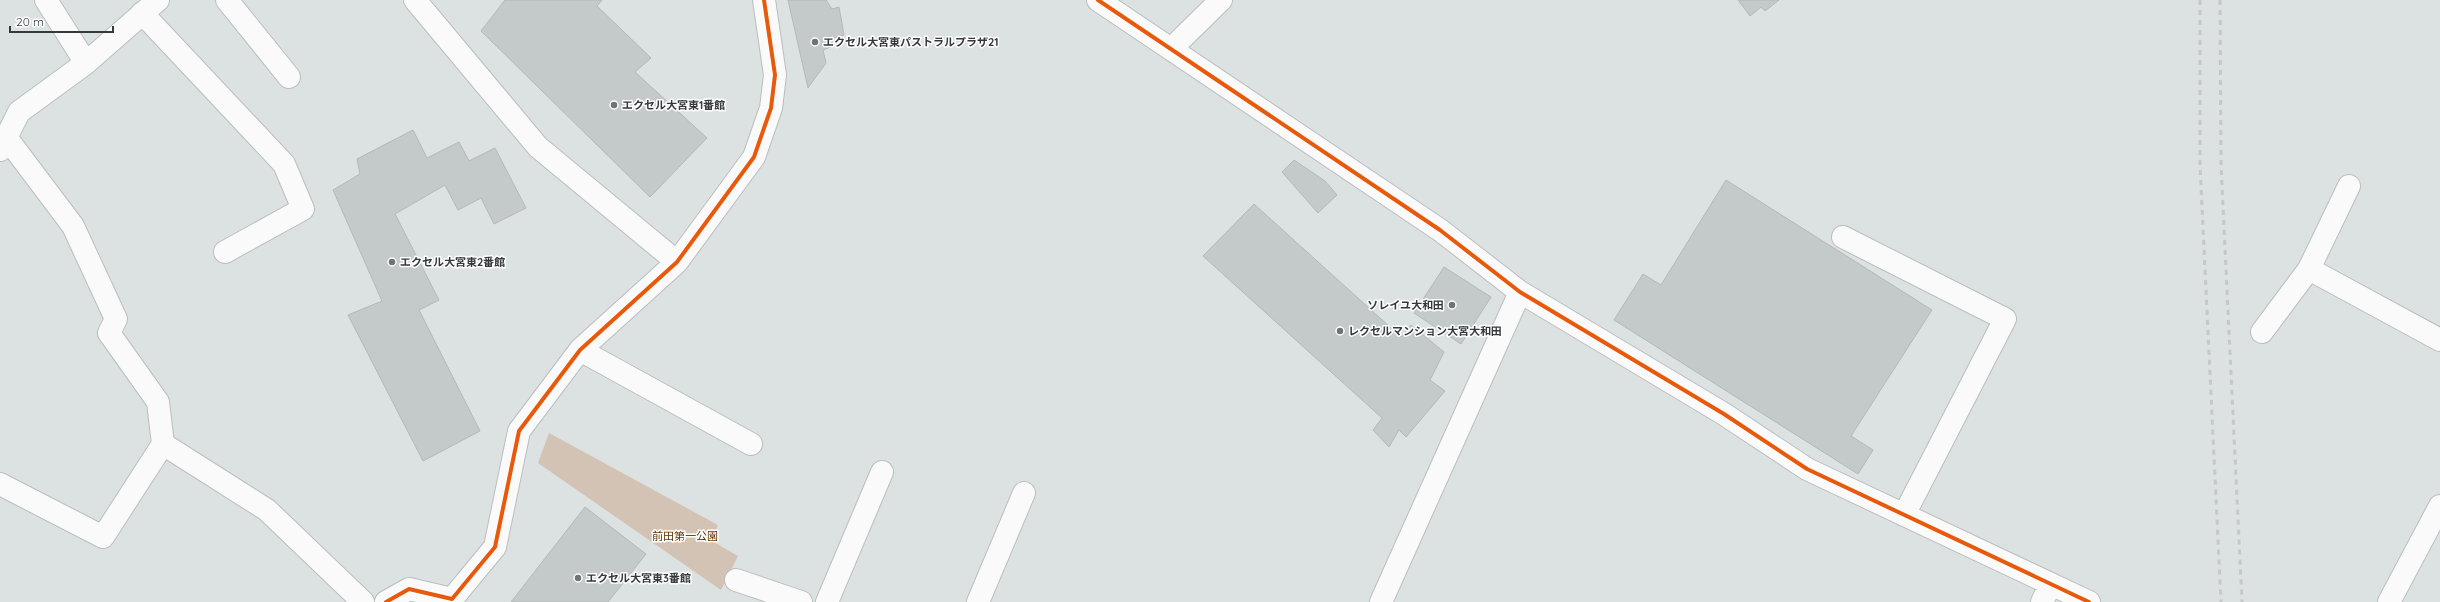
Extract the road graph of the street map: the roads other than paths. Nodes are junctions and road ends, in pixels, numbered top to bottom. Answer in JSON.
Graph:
{"nodes":[{"id":1,"x":46,"y":0,"type":"edge"},
{"id":2,"x":227,"y":0,"type":"edge"},
{"id":3,"x":415,"y":0,"type":"edge"},
{"id":4,"x":764,"y":0,"type":"edge"},
{"id":5,"x":1098,"y":0,"type":"edge"},
{"id":6,"x":1221,"y":0,"type":"edge"},
{"id":7,"x":150,"y":6,"type":"edge"},
{"id":8,"x":1172,"y":49,"type":"junction"},
{"id":9,"x":86,"y":63,"type":"junction"},
{"id":10,"x":289,"y":77,"type":"dead end"},
{"id":11,"x":3,"y":144,"type":"edge"},
{"id":12,"x":2349,"y":186,"type":"dead end"},
{"id":13,"x":1843,"y":237,"type":"dead end"},
{"id":14,"x":225,"y":252,"type":"dead end"},
{"id":15,"x":677,"y":262,"type":"junction"},
{"id":16,"x":2309,"y":269,"type":"junction"},
{"id":17,"x":1520,"y":292,"type":"junction"},
{"id":18,"x":2262,"y":332,"type":"dead end"},
{"id":19,"x":2440,"y":340,"type":"edge"},
{"id":20,"x":580,"y":350,"type":"junction"},
{"id":21,"x":163,"y":444,"type":"junction"},
{"id":22,"x":751,"y":444,"type":"dead end"},
{"id":23,"x":882,"y":472,"type":"dead end"},
{"id":24,"x":0,"y":484,"type":"edge"},
{"id":25,"x":1024,"y":492,"type":"dead end"},
{"id":26,"x":2440,"y":506,"type":"edge"},
{"id":27,"x":1904,"y":515,"type":"junction"},
{"id":28,"x":736,"y":580,"type":"dead end"},
{"id":29,"x":2046,"y":593,"type":"edge"},
{"id":30,"x":362,"y":602,"type":"edge"},
{"id":31,"x":386,"y":602,"type":"edge"},
{"id":32,"x":801,"y":602,"type":"edge"},
{"id":33,"x":827,"y":602,"type":"edge"},
{"id":34,"x":978,"y":602,"type":"edge"},
{"id":35,"x":1381,"y":602,"type":"edge"},
{"id":36,"x":2089,"y":602,"type":"edge"},
{"id":37,"x":2389,"y":602,"type":"edge"}],
"edges":[{"from":1,"to":9,"type":"street"},
{"from":2,"to":10,"type":"street"},
{"from":3,"to":15,"type":"street"},
{"from":4,"to":15,"type":"street"},
{"from":5,"to":8,"type":"street"},
{"from":6,"to":8,"type":"street"},
{"from":7,"to":9,"type":"street"},
{"from":7,"to":14,"type":"street"},
{"from":8,"to":17,"type":"street"},
{"from":9,"to":11,"type":"street"},
{"from":11,"to":21,"type":"street"},
{"from":12,"to":16,"type":"street"},
{"from":13,"to":27,"type":"street"},
{"from":15,"to":20,"type":"street"},
{"from":16,"to":18,"type":"street"},
{"from":16,"to":19,"type":"street"},
{"from":17,"to":27,"type":"street"},
{"from":17,"to":35,"type":"street"},
{"from":20,"to":22,"type":"street"},
{"from":20,"to":31,"type":"street"},
{"from":21,"to":24,"type":"street"},
{"from":21,"to":30,"type":"street"},
{"from":23,"to":33,"type":"street"},
{"from":25,"to":34,"type":"street"},
{"from":26,"to":37,"type":"street"},
{"from":27,"to":29,"type":"street"},
{"from":28,"to":32,"type":"street"},
{"from":29,"to":36,"type":"street"}]}
